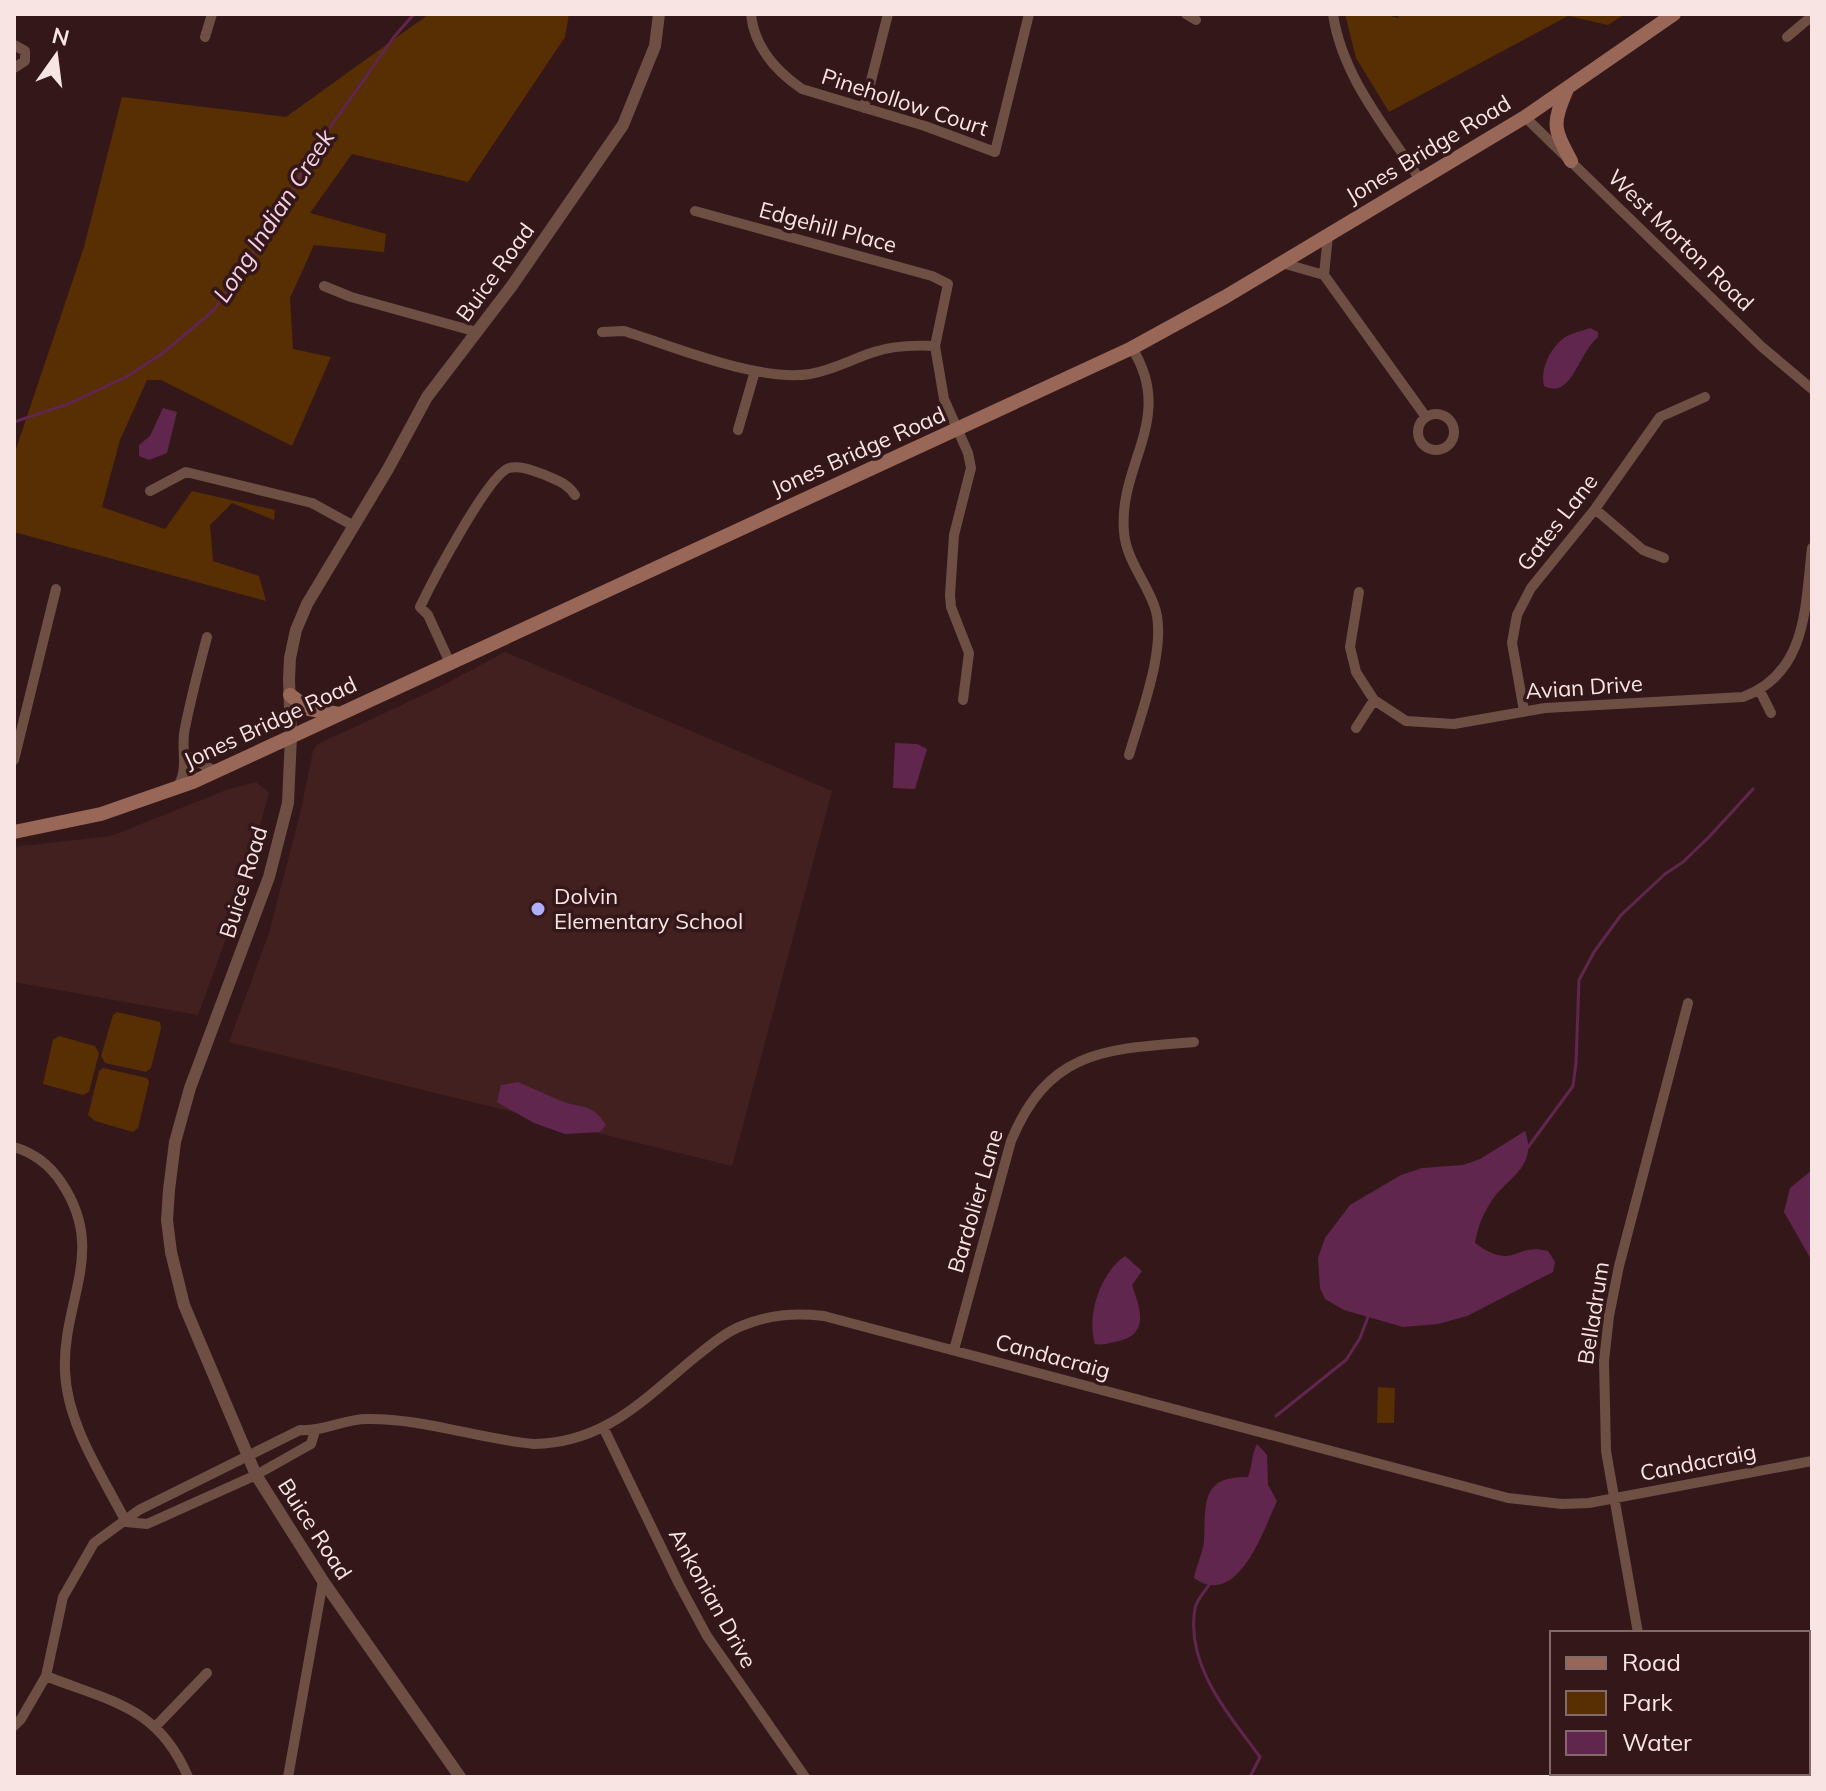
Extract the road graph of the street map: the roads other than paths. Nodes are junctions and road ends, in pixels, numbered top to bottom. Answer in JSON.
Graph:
{"nodes":[{"id":1,"x":212,"y":14,"type":"edge"},
{"id":2,"x":659,"y":14,"type":"edge"},
{"id":3,"x":751,"y":14,"type":"edge"},
{"id":4,"x":888,"y":14,"type":"edge"},
{"id":5,"x":1029,"y":14,"type":"edge"},
{"id":6,"x":1333,"y":14,"type":"edge"},
{"id":7,"x":1674,"y":14,"type":"edge"},
{"id":8,"x":1812,"y":16,"type":"edge"},
{"id":9,"x":205,"y":37,"type":"dead end"},
{"id":10,"x":1787,"y":37,"type":"dead end"},
{"id":11,"x":14,"y":45,"type":"edge"},
{"id":12,"x":14,"y":68,"type":"edge"},
{"id":13,"x":1567,"y":88,"type":"junction"},
{"id":14,"x":864,"y":108,"type":"junction"},
{"id":15,"x":1525,"y":117,"type":"junction"},
{"id":16,"x":1571,"y":161,"type":"junction"},
{"id":17,"x":1420,"y":180,"type":"junction"},
{"id":18,"x":695,"y":211,"type":"dead end"},
{"id":19,"x":1328,"y":235,"type":"junction"},
{"id":20,"x":1282,"y":263,"type":"junction"},
{"id":21,"x":1324,"y":275,"type":"junction"},
{"id":22,"x":324,"y":286,"type":"dead end"},
{"id":23,"x":477,"y":332,"type":"junction"},
{"id":24,"x":602,"y":332,"type":"dead end"},
{"id":25,"x":935,"y":346,"type":"junction"},
{"id":26,"x":1132,"y":348,"type":"junction"},
{"id":27,"x":755,"y":371,"type":"junction"},
{"id":28,"x":1812,"y":389,"type":"edge"},
{"id":29,"x":1705,"y":397,"type":"dead end"},
{"id":30,"x":1426,"y":417,"type":"dead end"},
{"id":31,"x":738,"y":430,"type":"dead end"},
{"id":32,"x":958,"y":430,"type":"junction"},
{"id":33,"x":150,"y":491,"type":"dead end"},
{"id":34,"x":575,"y":495,"type":"dead end"},
{"id":35,"x":1595,"y":509,"type":"junction"},
{"id":36,"x":354,"y":526,"type":"junction"},
{"id":37,"x":1812,"y":548,"type":"edge"},
{"id":38,"x":1664,"y":558,"type":"dead end"},
{"id":39,"x":56,"y":589,"type":"dead end"},
{"id":40,"x":1359,"y":592,"type":"dead end"},
{"id":41,"x":207,"y":637,"type":"dead end"},
{"id":42,"x":450,"y":663,"type":"junction"},
{"id":43,"x":1760,"y":691,"type":"junction"},
{"id":44,"x":290,"y":695,"type":"junction"},
{"id":45,"x":963,"y":700,"type":"dead end"},
{"id":46,"x":1374,"y":700,"type":"junction"},
{"id":47,"x":1524,"y":711,"type":"junction"},
{"id":48,"x":1771,"y":713,"type":"dead end"},
{"id":49,"x":340,"y":714,"type":"junction"},
{"id":50,"x":1356,"y":728,"type":"dead end"},
{"id":51,"x":291,"y":736,"type":"junction"},
{"id":52,"x":185,"y":755,"type":"junction"},
{"id":53,"x":1129,"y":755,"type":"dead end"},
{"id":54,"x":14,"y":760,"type":"edge"},
{"id":55,"x":215,"y":771,"type":"junction"},
{"id":56,"x":177,"y":788,"type":"junction"},
{"id":57,"x":14,"y":832,"type":"edge"},
{"id":58,"x":1688,"y":1003,"type":"dead end"},
{"id":59,"x":1194,"y":1042,"type":"dead end"},
{"id":60,"x":14,"y":1147,"type":"edge"},
{"id":61,"x":954,"y":1350,"type":"junction"},
{"id":62,"x":604,"y":1429,"type":"junction"},
{"id":63,"x":315,"y":1431,"type":"junction"},
{"id":64,"x":248,"y":1457,"type":"junction"},
{"id":65,"x":1812,"y":1461,"type":"edge"},
{"id":66,"x":256,"y":1475,"type":"junction"},
{"id":67,"x":1613,"y":1499,"type":"junction"},
{"id":68,"x":126,"y":1522,"type":"junction"},
{"id":69,"x":323,"y":1581,"type":"junction"},
{"id":70,"x":1638,"y":1631,"type":"edge"},
{"id":71,"x":207,"y":1673,"type":"dead end"},
{"id":72,"x":46,"y":1676,"type":"junction"},
{"id":73,"x":14,"y":1726,"type":"edge"},
{"id":74,"x":156,"y":1726,"type":"junction"},
{"id":75,"x":188,"y":1777,"type":"edge"},
{"id":76,"x":288,"y":1777,"type":"edge"},
{"id":77,"x":460,"y":1777,"type":"edge"},
{"id":78,"x":805,"y":1777,"type":"edge"}],
"edges":[{"from":1,"to":9,"type":"street"},
{"from":2,"to":23,"type":"street","name":"Buice Road"},
{"from":3,"to":14,"type":"street","name":"Pinehollow Court"},
{"from":4,"to":14,"type":"street"},
{"from":5,"to":14,"type":"street","name":"Pinehollow Court"},
{"from":6,"to":17,"type":"street"},
{"from":7,"to":13,"type":"main road","name":"Jones Bridge Road"},
{"from":8,"to":10,"type":"street"},
{"from":11,"to":12,"type":"street"},
{"from":13,"to":15,"type":"main road","name":"Jones Bridge Road"},
{"from":13,"to":16,"type":"main road"},
{"from":15,"to":16,"type":"street","name":"West Morton Road"},
{"from":15,"to":17,"type":"main road","name":"Jones Bridge Road"},
{"from":16,"to":28,"type":"street","name":"West Morton Road"},
{"from":17,"to":19,"type":"main road","name":"Jones Bridge Road"},
{"from":18,"to":25,"type":"street","name":"Edgehill Place"},
{"from":19,"to":20,"type":"main road","name":"Jones Bridge Road"},
{"from":19,"to":21,"type":"street"},
{"from":20,"to":21,"type":"street"},
{"from":20,"to":26,"type":"main road","name":"Jones Bridge Road"},
{"from":21,"to":30,"type":"street"},
{"from":22,"to":23,"type":"street"},
{"from":23,"to":36,"type":"street","name":"Buice Road"},
{"from":24,"to":27,"type":"street"},
{"from":25,"to":27,"type":"street"},
{"from":25,"to":32,"type":"street"},
{"from":26,"to":32,"type":"main road","name":"Jones Bridge Road"},
{"from":26,"to":53,"type":"street"},
{"from":27,"to":31,"type":"street"},
{"from":29,"to":35,"type":"street","name":"Gates Lane"},
{"from":32,"to":42,"type":"main road","name":"Jones Bridge Road"},
{"from":32,"to":45,"type":"street"},
{"from":33,"to":36,"type":"street"},
{"from":34,"to":42,"type":"street"},
{"from":35,"to":38,"type":"street"},
{"from":35,"to":47,"type":"street","name":"Gates Lane"},
{"from":36,"to":44,"type":"street","name":"Buice Road"},
{"from":37,"to":43,"type":"street"},
{"from":39,"to":54,"type":"street"},
{"from":40,"to":46,"type":"street","name":"Avian Drive"},
{"from":41,"to":52,"type":"street"},
{"from":42,"to":49,"type":"main road","name":"Jones Bridge Road"},
{"from":43,"to":47,"type":"street","name":"Avian Drive"},
{"from":43,"to":48,"type":"street"},
{"from":44,"to":49,"type":"main road"},
{"from":44,"to":51,"type":"street","name":"Buice Road"},
{"from":46,"to":47,"type":"street","name":"Avian Drive"},
{"from":46,"to":50,"type":"street"},
{"from":49,"to":51,"type":"main road","name":"Jones Bridge Road"},
{"from":51,"to":55,"type":"main road","name":"Jones Bridge Road"},
{"from":51,"to":64,"type":"street","name":"Buice Road"},
{"from":52,"to":55,"type":"street"},
{"from":52,"to":56,"type":"street"},
{"from":55,"to":56,"type":"main road","name":"Jones Bridge Road"},
{"from":56,"to":57,"type":"main road","name":"Jones Bridge Road"},
{"from":58,"to":67,"type":"street","name":"Belladrum"},
{"from":59,"to":61,"type":"street","name":"Bardolier Lane"},
{"from":60,"to":68,"type":"street"},
{"from":61,"to":62,"type":"street","name":"Candacraig"},
{"from":61,"to":67,"type":"street","name":"Candacraig"},
{"from":62,"to":63,"type":"street","name":"Candacraig"},
{"from":62,"to":78,"type":"street","name":"Ankonian Drive"},
{"from":63,"to":64,"type":"street","name":"Candacraig"},
{"from":63,"to":66,"type":"street","name":"Candacraig"},
{"from":64,"to":66,"type":"street","name":"Buice Road"},
{"from":64,"to":68,"type":"street","name":"Candacraig"},
{"from":65,"to":67,"type":"street","name":"Candacraig"},
{"from":66,"to":68,"type":"street","name":"Candacraig"},
{"from":66,"to":69,"type":"street","name":"Buice Road"},
{"from":67,"to":70,"type":"street","name":"Belladrum"},
{"from":68,"to":72,"type":"street","name":"Candacraig"},
{"from":69,"to":76,"type":"street"},
{"from":69,"to":77,"type":"street","name":"Buice Road"},
{"from":71,"to":74,"type":"street"},
{"from":72,"to":73,"type":"street","name":"Candacraig"},
{"from":72,"to":74,"type":"street"},
{"from":74,"to":75,"type":"street"}]}
